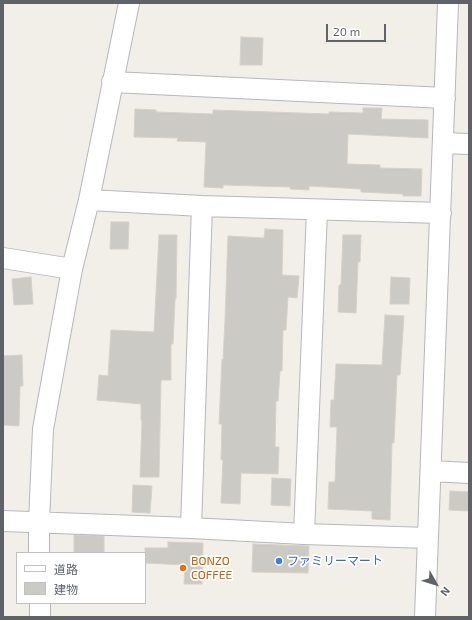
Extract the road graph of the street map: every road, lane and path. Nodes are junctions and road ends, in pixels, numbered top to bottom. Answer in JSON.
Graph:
{"nodes":[{"id":1,"x":129,"y":3,"type":"edge"},
{"id":2,"x":448,"y":3,"type":"edge"},
{"id":3,"x":112,"y":82,"type":"junction"},
{"id":4,"x":445,"y":98,"type":"junction"},
{"id":5,"x":443,"y":143,"type":"junction"},
{"id":6,"x":469,"y":144,"type":"edge"},
{"id":7,"x":89,"y":200,"type":"junction"},
{"id":8,"x":202,"y":206,"type":"junction"},
{"id":9,"x":317,"y":210,"type":"junction"},
{"id":10,"x":441,"y":213,"type":"junction"},
{"id":11,"x":3,"y":258,"type":"edge"},
{"id":12,"x":72,"y":269,"type":"junction"},
{"id":13,"x":431,"y":471,"type":"junction"},
{"id":14,"x":469,"y":474,"type":"edge"},
{"id":15,"x":3,"y":521,"type":"edge"},
{"id":16,"x":39,"y":523,"type":"junction"},
{"id":17,"x":191,"y":528,"type":"junction"},
{"id":18,"x":304,"y":534,"type":"junction"},
{"id":19,"x":428,"y":538,"type":"junction"},
{"id":20,"x":40,"y":552,"type":"edge"},
{"id":21,"x":40,"y":604,"type":"edge"},
{"id":22,"x":40,"y":617,"type":"edge"},
{"id":23,"x":425,"y":617,"type":"edge"}],
"edges":[{"from":1,"to":3,"type":"street"},
{"from":2,"to":4,"type":"street"},
{"from":3,"to":4,"type":"street"},
{"from":3,"to":7,"type":"street"},
{"from":4,"to":5,"type":"street"},
{"from":5,"to":6,"type":"street"},
{"from":5,"to":10,"type":"street"},
{"from":7,"to":8,"type":"street"},
{"from":7,"to":12,"type":"street"},
{"from":8,"to":9,"type":"street"},
{"from":8,"to":17,"type":"street"},
{"from":9,"to":10,"type":"street"},
{"from":9,"to":18,"type":"street"},
{"from":10,"to":13,"type":"street"},
{"from":11,"to":12,"type":"street"},
{"from":12,"to":16,"type":"street"},
{"from":13,"to":14,"type":"street"},
{"from":13,"to":19,"type":"street"},
{"from":15,"to":16,"type":"street"},
{"from":16,"to":17,"type":"street"},
{"from":16,"to":20,"type":"street"},
{"from":17,"to":18,"type":"street"},
{"from":18,"to":19,"type":"street"},
{"from":19,"to":23,"type":"street"},
{"from":21,"to":22,"type":"street"}]}
